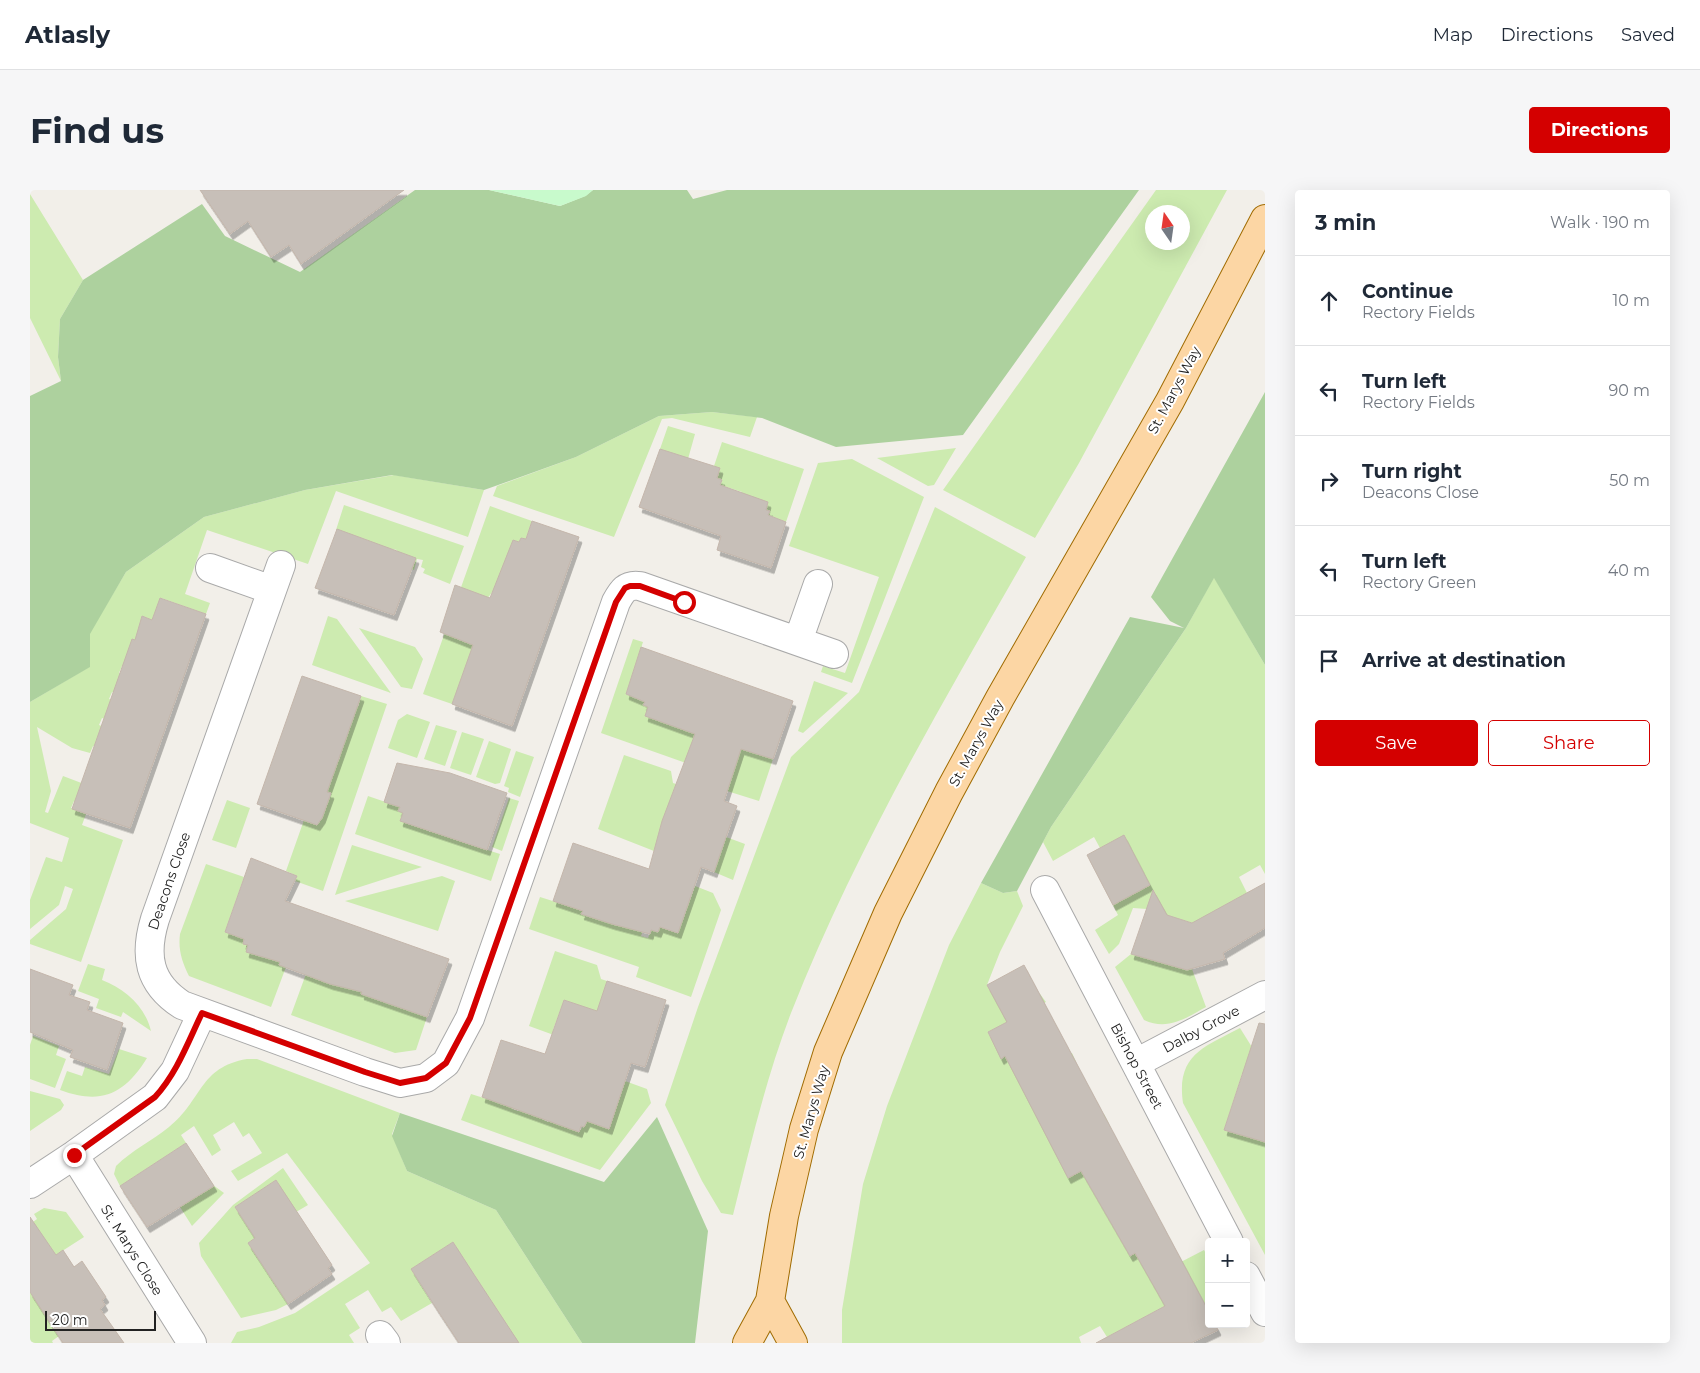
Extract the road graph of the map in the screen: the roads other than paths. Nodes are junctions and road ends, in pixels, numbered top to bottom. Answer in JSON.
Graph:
{"nodes":[{"id":1,"x":1265,"y":219,"type":"edge"},
{"id":2,"x":210,"y":568,"type":"dead end"},
{"id":3,"x":818,"y":584,"type":"dead end"},
{"id":4,"x":798,"y":641,"type":"junction"},
{"id":5,"x":834,"y":654,"type":"dead end"},
{"id":6,"x":1045,"y":890,"type":"dead end"},
{"id":7,"x":1265,"y":995,"type":"edge"},
{"id":8,"x":202,"y":1013,"type":"junction"},
{"id":9,"x":1136,"y":1063,"type":"junction"},
{"id":10,"x":74,"y":1155,"type":"junction"},
{"id":11,"x":30,"y":1184,"type":"edge"},
{"id":12,"x":1227,"y":1238,"type":"edge"},
{"id":13,"x":1250,"y":1283,"type":"edge"},
{"id":14,"x":770,"y":1301,"type":"junction"},
{"id":15,"x":1265,"y":1312,"type":"edge"},
{"id":16,"x":192,"y":1343,"type":"edge"},
{"id":17,"x":747,"y":1343,"type":"edge"},
{"id":18,"x":793,"y":1343,"type":"edge"}],
"edges":[{"from":1,"to":14,"type":"main road","name":"St. Marys Way"},
{"from":2,"to":8,"type":"street","name":"Deacons Close"},
{"from":3,"to":4,"type":"street"},
{"from":4,"to":5,"type":"street"},
{"from":4,"to":8,"type":"street","name":"Deacons Close"},
{"from":6,"to":9,"type":"street","name":"Bishop Street"},
{"from":7,"to":9,"type":"street","name":"Dalby Grove"},
{"from":8,"to":10,"type":"street"},
{"from":9,"to":12,"type":"street","name":"Bishop Street"},
{"from":10,"to":11,"type":"street"},
{"from":10,"to":16,"type":"street","name":"St. Marys Close"},
{"from":13,"to":15,"type":"street"},
{"from":14,"to":17,"type":"main road","name":"St. Marys Way"},
{"from":14,"to":18,"type":"main road"}]}
